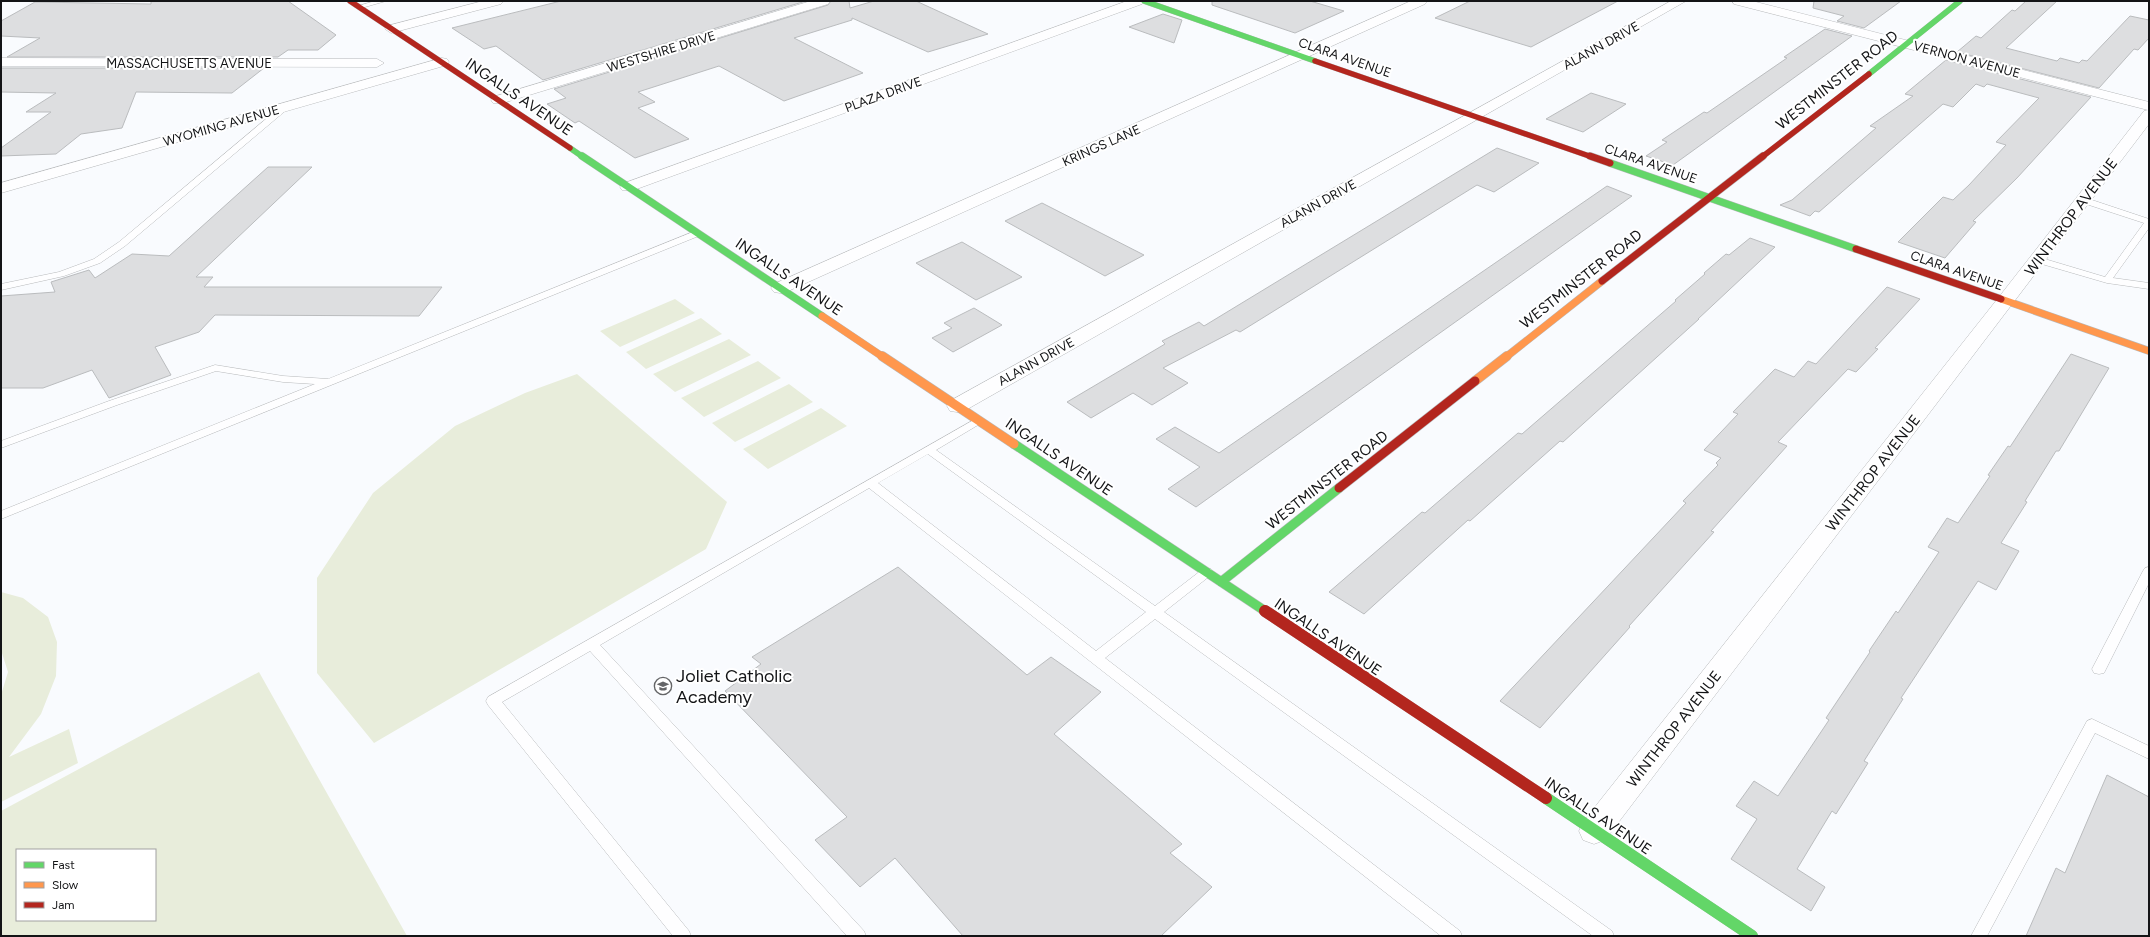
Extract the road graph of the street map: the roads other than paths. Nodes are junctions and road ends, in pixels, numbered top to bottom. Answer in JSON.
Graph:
{"nodes":[{"id":1,"x":350,"y":1,"type":"edge"},
{"id":2,"x":383,"y":1,"type":"edge"},
{"id":3,"x":497,"y":1,"type":"edge"},
{"id":4,"x":824,"y":1,"type":"edge"},
{"id":5,"x":1138,"y":1,"type":"edge"},
{"id":6,"x":1144,"y":1,"type":"edge"},
{"id":7,"x":1421,"y":1,"type":"edge"},
{"id":8,"x":1680,"y":1,"type":"edge"},
{"id":9,"x":1738,"y":1,"type":"edge"},
{"id":10,"x":1960,"y":1,"type":"edge"},
{"id":11,"x":358,"y":7,"type":"junction"},
{"id":12,"x":391,"y":28,"type":"junction"},
{"id":13,"x":1908,"y":44,"type":"junction"},
{"id":14,"x":1302,"y":56,"type":"junction"},
{"id":15,"x":1,"y":62,"type":"edge"},
{"id":16,"x":442,"y":62,"type":"junction"},
{"id":17,"x":377,"y":63,"type":"dead end"},
{"id":18,"x":498,"y":100,"type":"junction"},
{"id":19,"x":287,"y":106,"type":"junction"},
{"id":20,"x":2149,"y":106,"type":"edge"},
{"id":21,"x":2149,"y":114,"type":"edge"},
{"id":22,"x":1475,"y":115,"type":"junction"},
{"id":23,"x":4,"y":186,"type":"edge"},
{"id":24,"x":628,"y":187,"type":"junction"},
{"id":25,"x":1708,"y":197,"type":"junction"},
{"id":26,"x":2083,"y":200,"type":"junction"},
{"id":27,"x":2149,"y":222,"type":"edge"},
{"id":28,"x":698,"y":233,"type":"junction"},
{"id":29,"x":2038,"y":260,"type":"junction"},
{"id":30,"x":2107,"y":280,"type":"junction"},
{"id":31,"x":1,"y":286,"type":"edge"},
{"id":32,"x":2149,"y":286,"type":"edge"},
{"id":33,"x":780,"y":288,"type":"junction"},
{"id":34,"x":2006,"y":301,"type":"junction"},
{"id":35,"x":2149,"y":351,"type":"edge"},
{"id":36,"x":329,"y":382,"type":"junction"},
{"id":37,"x":956,"y":406,"type":"junction"},
{"id":38,"x":979,"y":420,"type":"junction"},
{"id":39,"x":1,"y":445,"type":"edge"},
{"id":40,"x":928,"y":450,"type":"junction"},
{"id":41,"x":870,"y":483,"type":"junction"},
{"id":42,"x":1,"y":515,"type":"edge"},
{"id":43,"x":2149,"y":571,"type":"edge"},
{"id":44,"x":1206,"y":572,"type":"junction"},
{"id":45,"x":1221,"y":582,"type":"junction"},
{"id":46,"x":1155,"y":612,"type":"junction"},
{"id":47,"x":591,"y":644,"type":"junction"},
{"id":48,"x":1096,"y":658,"type":"junction"},
{"id":49,"x":2099,"y":669,"type":"dead end"},
{"id":50,"x":2149,"y":753,"type":"edge"},
{"id":51,"x":1594,"y":831,"type":"junction"},
{"id":52,"x":683,"y":936,"type":"edge"},
{"id":53,"x":858,"y":936,"type":"edge"},
{"id":54,"x":1454,"y":936,"type":"edge"},
{"id":55,"x":1606,"y":936,"type":"edge"},
{"id":56,"x":1752,"y":936,"type":"edge"},
{"id":57,"x":1979,"y":936,"type":"edge"}],
"edges":[{"from":1,"to":11,"type":"street","name":"INGALLS AVENUE"},
{"from":2,"to":11,"type":"lane"},
{"from":3,"to":12,"type":"street"},
{"from":4,"to":18,"type":"street","name":"WESTSHIRE DRIVE"},
{"from":5,"to":24,"type":"street","name":"PLAZA DRIVE"},
{"from":6,"to":14,"type":"street","name":"CLARA AVENUE"},
{"from":7,"to":14,"type":"street","name":"KRINGS LANE"},
{"from":8,"to":22,"type":"street","name":"ALANN DRIVE"},
{"from":9,"to":13,"type":"street","name":"VERNON AVENUE"},
{"from":10,"to":13,"type":"street","name":"WESTMINSTER ROAD"},
{"from":11,"to":12,"type":"street","name":"INGALLS AVENUE"},
{"from":12,"to":16,"type":"street","name":"INGALLS AVENUE"},
{"from":13,"to":20,"type":"street","name":"VERNON AVENUE"},
{"from":13,"to":25,"type":"street","name":"WESTMINSTER ROAD"},
{"from":14,"to":22,"type":"street","name":"CLARA AVENUE"},
{"from":14,"to":33,"type":"street","name":"KRINGS LANE"},
{"from":15,"to":17,"type":"street","name":"MASSACHUSETTS AVENUE"},
{"from":16,"to":18,"type":"street","name":"INGALLS AVENUE"},
{"from":16,"to":19,"type":"street","name":"WYOMING AVENUE"},
{"from":18,"to":24,"type":"street","name":"INGALLS AVENUE"},
{"from":19,"to":23,"type":"street","name":"WYOMING AVENUE"},
{"from":19,"to":31,"type":"lane"},
{"from":21,"to":26,"type":"street","name":"WINTHROP AVENUE"},
{"from":22,"to":25,"type":"street","name":"CLARA AVENUE"},
{"from":22,"to":37,"type":"street","name":"ALANN DRIVE"},
{"from":24,"to":28,"type":"street","name":"INGALLS AVENUE"},
{"from":25,"to":34,"type":"street","name":"CLARA AVENUE"},
{"from":25,"to":45,"type":"street","name":"WESTMINSTER ROAD"},
{"from":26,"to":27,"type":"lane"},
{"from":26,"to":29,"type":"street","name":"WINTHROP AVENUE"},
{"from":27,"to":30,"type":"lane"},
{"from":28,"to":33,"type":"street","name":"INGALLS AVENUE"},
{"from":28,"to":36,"type":"lane"},
{"from":29,"to":30,"type":"lane"},
{"from":29,"to":34,"type":"street","name":"WINTHROP AVENUE"},
{"from":30,"to":32,"type":"lane"},
{"from":33,"to":37,"type":"street","name":"INGALLS AVENUE"},
{"from":34,"to":35,"type":"street","name":"CLARA AVENUE"},
{"from":34,"to":51,"type":"street","name":"WINTHROP AVENUE"},
{"from":36,"to":39,"type":"lane"},
{"from":36,"to":42,"type":"lane"},
{"from":37,"to":38,"type":"street","name":"INGALLS AVENUE"},
{"from":38,"to":40,"type":"lane"},
{"from":38,"to":44,"type":"street","name":"INGALLS AVENUE"},
{"from":40,"to":41,"type":"lane"},
{"from":40,"to":46,"type":"lane"},
{"from":41,"to":47,"type":"lane"},
{"from":41,"to":48,"type":"lane"},
{"from":43,"to":49,"type":"lane"},
{"from":44,"to":45,"type":"street","name":"INGALLS AVENUE"},
{"from":44,"to":46,"type":"lane"},
{"from":45,"to":51,"type":"street","name":"INGALLS AVENUE"},
{"from":46,"to":48,"type":"lane"},
{"from":46,"to":55,"type":"lane"},
{"from":47,"to":52,"type":"lane"},
{"from":47,"to":53,"type":"lane"},
{"from":48,"to":54,"type":"lane"},
{"from":50,"to":57,"type":"lane"},
{"from":51,"to":56,"type":"street","name":"INGALLS AVENUE"}]}
